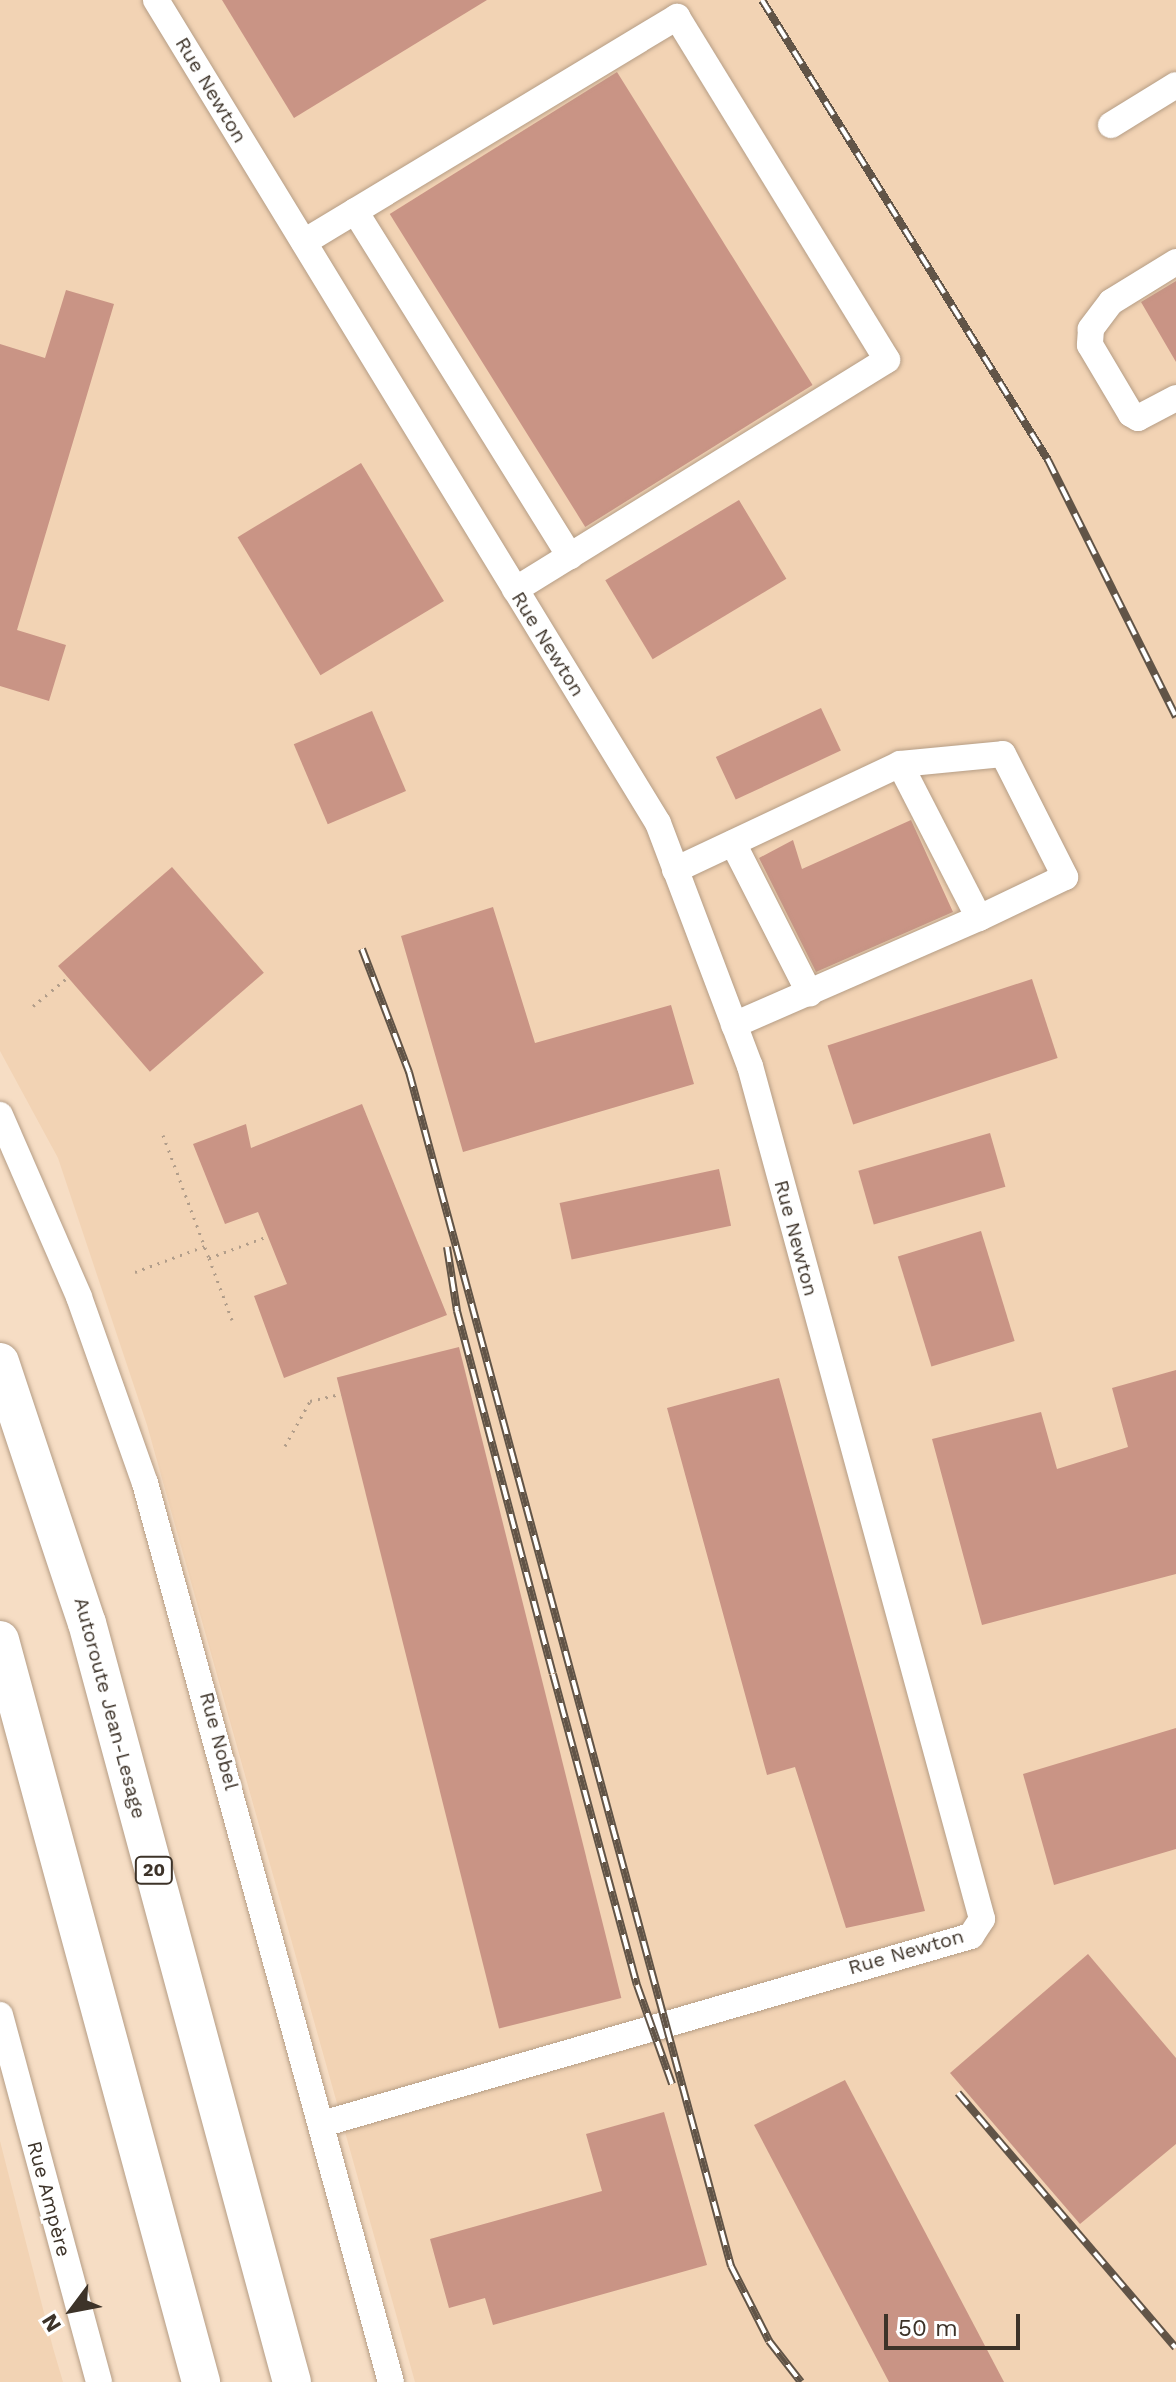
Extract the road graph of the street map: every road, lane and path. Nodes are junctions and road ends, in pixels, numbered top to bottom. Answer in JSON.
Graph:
{"nodes":[{"id":1,"x":156,"y":0,"type":"edge"},
{"id":2,"x":1176,"y":85,"type":"edge"},
{"id":3,"x":1111,"y":125,"type":"dead end"},
{"id":4,"x":355,"y":211,"type":"junction"},
{"id":5,"x":304,"y":242,"type":"junction"},
{"id":6,"x":1176,"y":262,"type":"edge"},
{"id":7,"x":1176,"y":398,"type":"edge"},
{"id":8,"x":570,"y":557,"type":"junction"},
{"id":9,"x":515,"y":590,"type":"junction"},
{"id":10,"x":900,"y":764,"type":"junction"},
{"id":11,"x":733,"y":843,"type":"junction"},
{"id":12,"x":675,"y":870,"type":"junction"},
{"id":13,"x":979,"y":918,"type":"junction"},
{"id":14,"x":67,"y":978,"type":"dead end"},
{"id":15,"x":810,"y":994,"type":"junction"},
{"id":16,"x":33,"y":1006,"type":"dead end"},
{"id":17,"x":734,"y":1025,"type":"junction"},
{"id":18,"x":0,"y":1115,"type":"edge"},
{"id":19,"x":163,"y":1135,"type":"dead end"},
{"id":20,"x":268,"y":1236,"type":"dead end"},
{"id":21,"x":205,"y":1246,"type":"junction"},
{"id":22,"x":209,"y":1258,"type":"junction"},
{"id":23,"x":135,"y":1272,"type":"dead end"},
{"id":24,"x":232,"y":1320,"type":"dead end"},
{"id":25,"x":0,"y":1362,"type":"edge"},
{"id":26,"x":341,"y":1394,"type":"dead end"},
{"id":27,"x":285,"y":1446,"type":"dead end"},
{"id":28,"x":0,"y":1640,"type":"edge"},
{"id":29,"x":0,"y":2015,"type":"edge"},
{"id":30,"x":10,"y":2092,"type":"edge"},
{"id":31,"x":322,"y":2124,"type":"junction"},
{"id":32,"x":99,"y":2382,"type":"edge"},
{"id":33,"x":201,"y":2382,"type":"edge"},
{"id":34,"x":292,"y":2382,"type":"edge"},
{"id":35,"x":391,"y":2382,"type":"edge"}],
"edges":[{"from":1,"to":5,"type":"street","name":"Rue Newton"},
{"from":2,"to":3,"type":"street"},
{"from":4,"to":5,"type":"street"},
{"from":4,"to":8,"type":"street"},
{"from":4,"to":8,"type":"street"},
{"from":5,"to":9,"type":"street","name":"Rue Newton"},
{"from":6,"to":7,"type":"street"},
{"from":8,"to":9,"type":"street"},
{"from":9,"to":12,"type":"street","name":"Rue Newton"},
{"from":10,"to":11,"type":"street"},
{"from":10,"to":13,"type":"street"},
{"from":10,"to":13,"type":"street"},
{"from":11,"to":12,"type":"street"},
{"from":11,"to":15,"type":"street"},
{"from":12,"to":17,"type":"street","name":"Rue Newton"},
{"from":13,"to":15,"type":"street"},
{"from":14,"to":16,"type":"path"},
{"from":15,"to":17,"type":"street"},
{"from":17,"to":31,"type":"street","name":"Rue Newton"},
{"from":18,"to":31,"type":"street","name":"Rue Nobel"},
{"from":19,"to":21,"type":"path"},
{"from":20,"to":22,"type":"path"},
{"from":21,"to":22,"type":"path"},
{"from":21,"to":23,"type":"path"},
{"from":22,"to":24,"type":"path"},
{"from":25,"to":34,"type":"highway","name":"Autoroute Jean-Lesage","number":"20"},
{"from":26,"to":27,"type":"path"},
{"from":28,"to":33,"type":"highway"},
{"from":29,"to":30,"type":"street","name":"Rue Ampère"},
{"from":30,"to":32,"type":"street","name":"Rue Ampère"},
{"from":31,"to":35,"type":"street","name":"Rue Nobel"}]}
